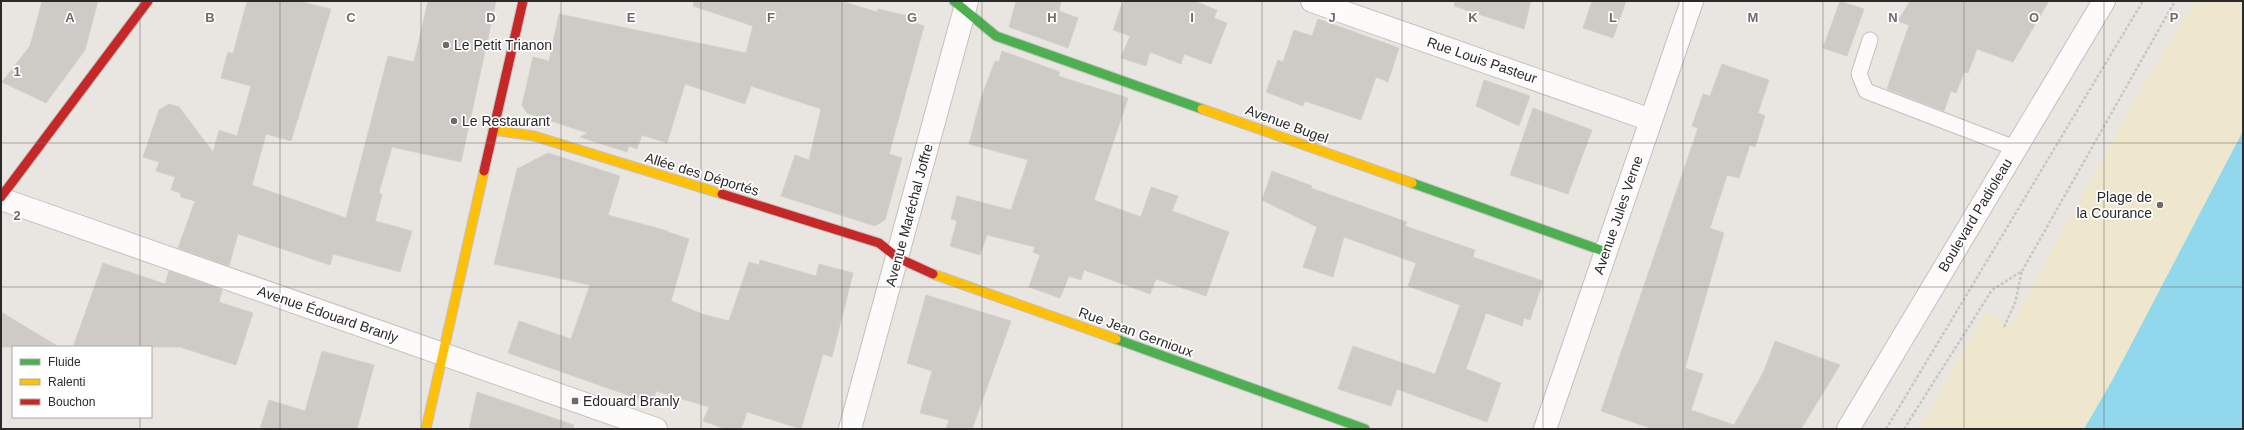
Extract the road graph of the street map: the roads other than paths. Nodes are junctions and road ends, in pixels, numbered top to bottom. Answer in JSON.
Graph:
{"nodes":[{"id":1,"x":148,"y":1,"type":"edge"},
{"id":2,"x":522,"y":1,"type":"edge"},
{"id":3,"x":1312,"y":1,"type":"edge"},
{"id":4,"x":1692,"y":1,"type":"edge"},
{"id":5,"x":2104,"y":1,"type":"edge"},
{"id":6,"x":962,"y":5,"type":"edge"},
{"id":7,"x":1870,"y":40,"type":"dead end"},
{"id":8,"x":1651,"y":120,"type":"junction"},
{"id":9,"x":493,"y":130,"type":"junction"},
{"id":10,"x":2015,"y":148,"type":"junction"},
{"id":11,"x":1,"y":198,"type":"edge"},
{"id":12,"x":1606,"y":252,"type":"junction"},
{"id":13,"x":898,"y":258,"type":"junction"},
{"id":14,"x":443,"y":354,"type":"junction"},
{"id":15,"x":426,"y":429,"type":"edge"},
{"id":16,"x":656,"y":429,"type":"edge"},
{"id":17,"x":850,"y":429,"type":"edge"},
{"id":18,"x":1365,"y":429,"type":"edge"},
{"id":19,"x":1544,"y":429,"type":"edge"},
{"id":20,"x":1848,"y":429,"type":"edge"}],
"edges":[{"from":1,"to":11,"type":"street"},
{"from":2,"to":9,"type":"street"},
{"from":3,"to":8,"type":"street","name":"Rue Louis Pasteur"},
{"from":4,"to":8,"type":"street","name":"Avenue Jules Verne"},
{"from":5,"to":10,"type":"street","name":"Boulevard Padioleau"},
{"from":6,"to":12,"type":"street","name":"Avenue Bugel"},
{"from":6,"to":13,"type":"street","name":"Avenue Maréchal Joffre"},
{"from":7,"to":10,"type":"lane"},
{"from":8,"to":12,"type":"street","name":"Avenue Jules Verne"},
{"from":9,"to":13,"type":"street","name":"Allée des Déportés"},
{"from":9,"to":14,"type":"street"},
{"from":10,"to":20,"type":"street","name":"Boulevard Padioleau"},
{"from":11,"to":14,"type":"street","name":"Avenue Édouard Branly"},
{"from":12,"to":19,"type":"street","name":"Avenue Jules Verne"},
{"from":13,"to":17,"type":"street","name":"Avenue Maréchal Joffre"},
{"from":13,"to":18,"type":"street","name":"Rue Jean Gernioux"},
{"from":14,"to":15,"type":"street"},
{"from":14,"to":16,"type":"street","name":"Avenue Édouard Branly"}]}
